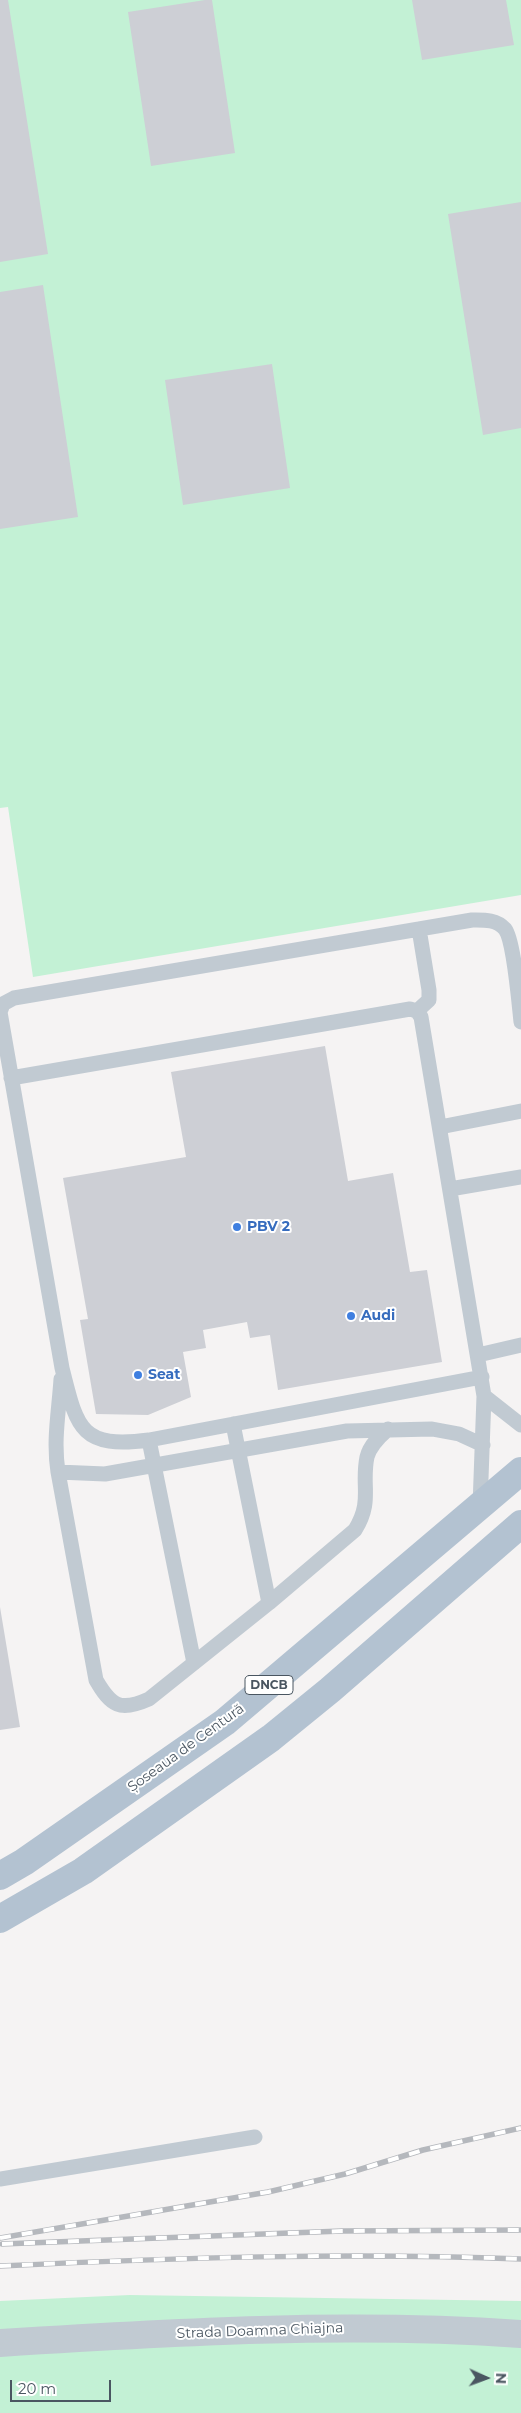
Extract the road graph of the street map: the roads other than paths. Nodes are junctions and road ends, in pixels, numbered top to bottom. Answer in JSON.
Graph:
{"nodes":[{"id":1,"x":419,"y":930,"type":"junction"},
{"id":2,"x":417,"y":1011,"type":"junction"},
{"id":3,"x":521,"y":1022,"type":"edge"},
{"id":4,"x":11,"y":1078,"type":"junction"},
{"id":5,"x":521,"y":1111,"type":"edge"},
{"id":6,"x":440,"y":1127,"type":"junction"},
{"id":7,"x":521,"y":1176,"type":"edge"},
{"id":8,"x":450,"y":1189,"type":"junction"},
{"id":9,"x":521,"y":1345,"type":"edge"},
{"id":10,"x":478,"y":1355,"type":"junction"},
{"id":11,"x":62,"y":1368,"type":"junction"},
{"id":12,"x":482,"y":1378,"type":"junction"},
{"id":13,"x":484,"y":1396,"type":"junction"},
{"id":14,"x":233,"y":1424,"type":"junction"},
{"id":15,"x":521,"y":1425,"type":"edge"},
{"id":16,"x":388,"y":1429,"type":"junction"},
{"id":17,"x":149,"y":1440,"type":"junction"},
{"id":18,"x":482,"y":1445,"type":"junction"},
{"id":19,"x":238,"y":1449,"type":"junction"},
{"id":20,"x":155,"y":1466,"type":"junction"},
{"id":21,"x":521,"y":1470,"type":"edge"},
{"id":22,"x":58,"y":1472,"type":"junction"},
{"id":23,"x":480,"y":1506,"type":"junction"},
{"id":24,"x":521,"y":1524,"type":"edge"},
{"id":25,"x":269,"y":1603,"type":"junction"},
{"id":26,"x":194,"y":1663,"type":"junction"},
{"id":27,"x":0,"y":1876,"type":"edge"},
{"id":28,"x":0,"y":1919,"type":"edge"},
{"id":29,"x":254,"y":2137,"type":"dead end"},
{"id":30,"x":0,"y":2179,"type":"edge"},
{"id":31,"x":521,"y":2334,"type":"edge"},
{"id":32,"x":0,"y":2343,"type":"edge"}],
"edges":[{"from":1,"to":2,"type":"lane"},
{"from":1,"to":3,"type":"lane"},
{"from":1,"to":4,"type":"lane"},
{"from":2,"to":4,"type":"lane"},
{"from":2,"to":6,"type":"lane"},
{"from":4,"to":11,"type":"lane"},
{"from":5,"to":6,"type":"lane"},
{"from":6,"to":8,"type":"lane"},
{"from":7,"to":8,"type":"lane"},
{"from":8,"to":10,"type":"lane"},
{"from":9,"to":10,"type":"lane"},
{"from":10,"to":12,"type":"lane"},
{"from":11,"to":17,"type":"lane"},
{"from":11,"to":22,"type":"lane"},
{"from":12,"to":13,"type":"lane"},
{"from":12,"to":14,"type":"lane"},
{"from":13,"to":15,"type":"lane"},
{"from":13,"to":18,"type":"lane"},
{"from":14,"to":17,"type":"lane"},
{"from":14,"to":19,"type":"lane"},
{"from":16,"to":18,"type":"lane"},
{"from":16,"to":19,"type":"lane"},
{"from":16,"to":25,"type":"lane"},
{"from":17,"to":20,"type":"lane"},
{"from":18,"to":23,"type":"lane"},
{"from":19,"to":20,"type":"lane"},
{"from":19,"to":25,"type":"lane"},
{"from":20,"to":22,"type":"lane"},
{"from":20,"to":26,"type":"lane"},
{"from":21,"to":23,"type":"main road","name":"Șoseaua de Centură","number":"DNCB"},
{"from":22,"to":26,"type":"lane"},
{"from":23,"to":27,"type":"main road","name":"Șoseaua de Centură","number":"DNCB"},
{"from":24,"to":28,"type":"main road","number":"DNCB"},
{"from":25,"to":26,"type":"lane"},
{"from":29,"to":30,"type":"lane"},
{"from":31,"to":32,"type":"street","name":"Strada Doamna Chiajna"}]}
